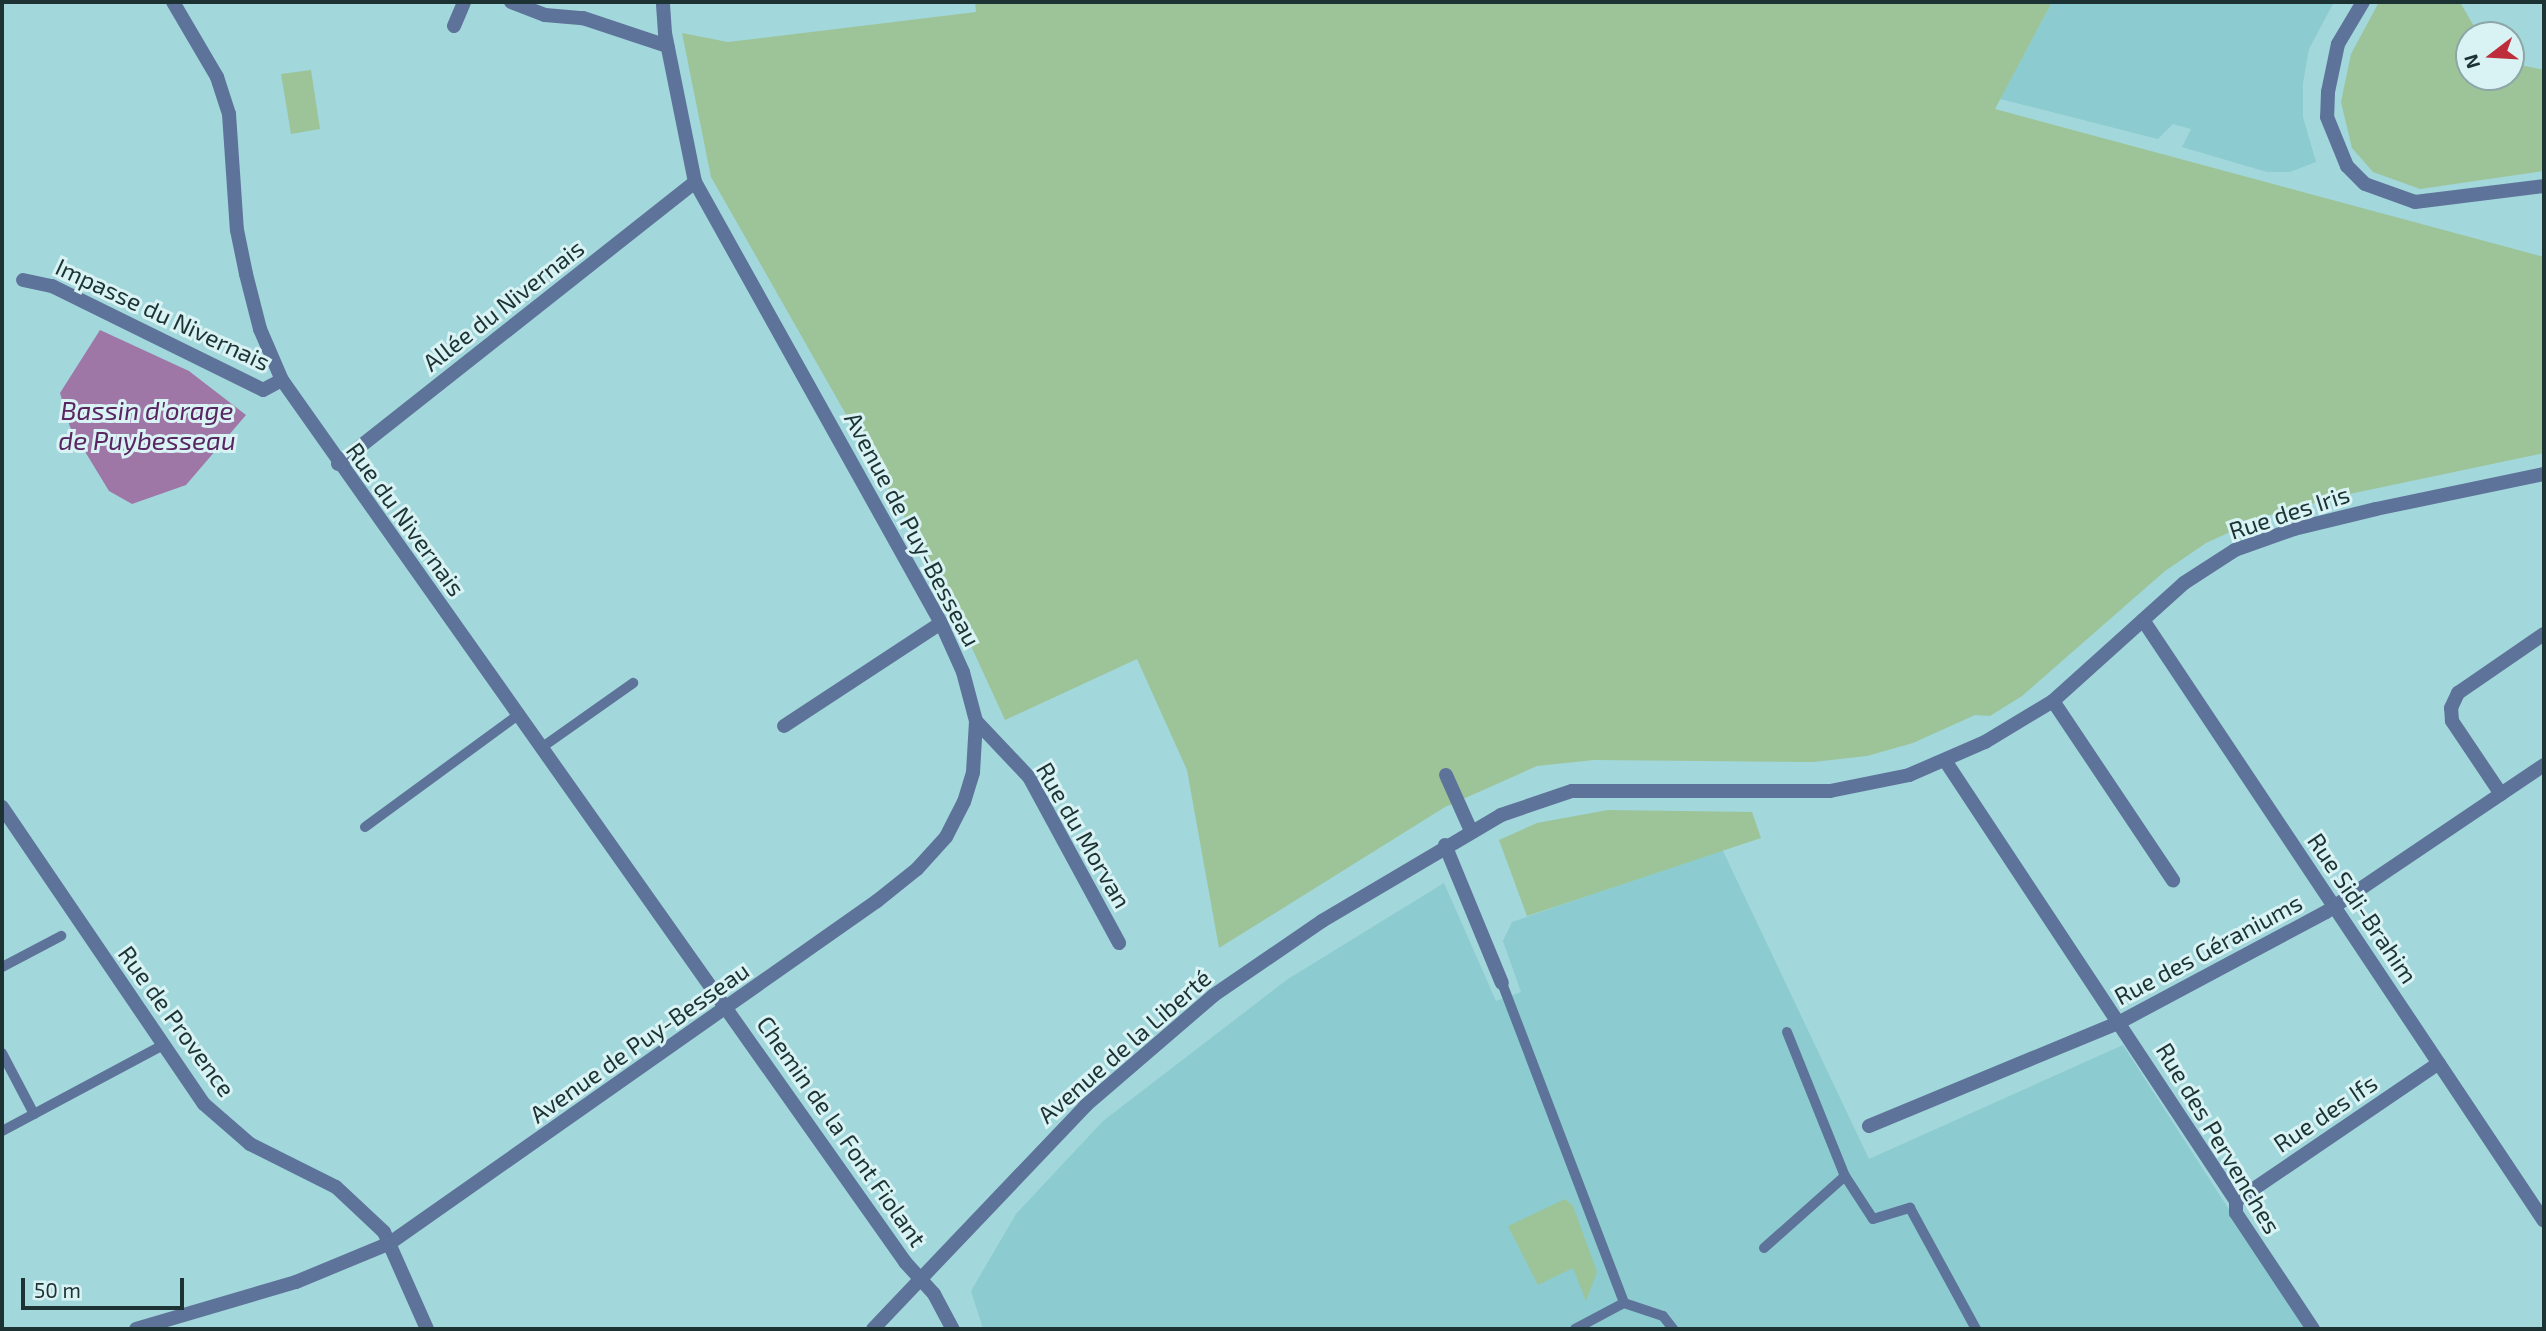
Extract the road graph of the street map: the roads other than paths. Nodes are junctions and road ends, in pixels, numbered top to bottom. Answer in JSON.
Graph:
{"nodes":[{"id":1,"x":173,"y":2,"type":"edge"},
{"id":2,"x":464,"y":2,"type":"edge"},
{"id":3,"x":511,"y":2,"type":"edge"},
{"id":4,"x":663,"y":2,"type":"edge"},
{"id":5,"x":2363,"y":2,"type":"edge"},
{"id":6,"x":454,"y":26,"type":"dead end"},
{"id":7,"x":667,"y":46,"type":"junction"},
{"id":8,"x":695,"y":182,"type":"junction"},
{"id":9,"x":2544,"y":186,"type":"edge"},
{"id":10,"x":23,"y":280,"type":"dead end"},
{"id":11,"x":282,"y":380,"type":"junction"},
{"id":12,"x":338,"y":464,"type":"junction"},
{"id":13,"x":2544,"y":474,"type":"edge"},
{"id":14,"x":2143,"y":620,"type":"junction"},
{"id":15,"x":941,"y":623,"type":"junction"},
{"id":16,"x":2544,"y":634,"type":"edge"},
{"id":17,"x":633,"y":683,"type":"dead end"},
{"id":18,"x":2053,"y":701,"type":"junction"},
{"id":19,"x":518,"y":715,"type":"junction"},
{"id":20,"x":976,"y":721,"type":"junction"},
{"id":21,"x":784,"y":726,"type":"dead end"},
{"id":22,"x":541,"y":748,"type":"junction"},
{"id":23,"x":1946,"y":762,"type":"junction"},
{"id":24,"x":2544,"y":765,"type":"edge"},
{"id":25,"x":1446,"y":775,"type":"dead end"},
{"id":26,"x":2501,"y":794,"type":"junction"},
{"id":27,"x":2,"y":807,"type":"edge"},
{"id":28,"x":365,"y":827,"type":"dead end"},
{"id":29,"x":1471,"y":831,"type":"junction"},
{"id":30,"x":1446,"y":845,"type":"junction"},
{"id":31,"x":2173,"y":880,"type":"dead end"},
{"id":32,"x":2335,"y":907,"type":"junction"},
{"id":33,"x":61,"y":936,"type":"dead end"},
{"id":34,"x":1119,"y":943,"type":"dead end"},
{"id":35,"x":2,"y":967,"type":"edge"},
{"id":36,"x":1502,"y":983,"type":"joint"},
{"id":37,"x":727,"y":1009,"type":"junction"},
{"id":38,"x":2120,"y":1022,"type":"junction"},
{"id":39,"x":1787,"y":1032,"type":"dead end"},
{"id":40,"x":161,"y":1046,"type":"junction"},
{"id":41,"x":2,"y":1053,"type":"edge"},
{"id":42,"x":2439,"y":1063,"type":"junction"},
{"id":43,"x":34,"y":1114,"type":"junction"},
{"id":44,"x":1868,"y":1126,"type":"dead end"},
{"id":45,"x":2,"y":1131,"type":"edge"},
{"id":46,"x":1845,"y":1177,"type":"junction"},
{"id":47,"x":2236,"y":1201,"type":"junction"},
{"id":48,"x":2544,"y":1221,"type":"edge"},
{"id":49,"x":390,"y":1243,"type":"junction"},
{"id":50,"x":1763,"y":1248,"type":"dead end"},
{"id":51,"x":919,"y":1280,"type":"junction"},
{"id":52,"x":1624,"y":1303,"type":"junction"},
{"id":53,"x":136,"y":1329,"type":"edge"},
{"id":54,"x":427,"y":1329,"type":"edge"},
{"id":55,"x":873,"y":1329,"type":"edge"},
{"id":56,"x":953,"y":1329,"type":"edge"},
{"id":57,"x":1575,"y":1329,"type":"edge"},
{"id":58,"x":1673,"y":1329,"type":"edge"},
{"id":59,"x":1976,"y":1329,"type":"edge"},
{"id":60,"x":2313,"y":1329,"type":"edge"}],
"edges":[{"from":1,"to":11,"type":"street","name":"Rue du Nivernais"},
{"from":2,"to":6,"type":"street"},
{"from":3,"to":7,"type":"street"},
{"from":4,"to":7,"type":"street","name":"Avenue de Puy-Besseau"},
{"from":5,"to":9,"type":"street"},
{"from":7,"to":8,"type":"street","name":"Avenue de Puy-Besseau"},
{"from":8,"to":12,"type":"street","name":"Allée du Nivernais"},
{"from":8,"to":15,"type":"street","name":"Avenue de Puy-Besseau"},
{"from":10,"to":11,"type":"street","name":"Impasse du Nivernais"},
{"from":11,"to":12,"type":"street","name":"Rue du Nivernais"},
{"from":12,"to":19,"type":"street","name":"Rue du Nivernais"},
{"from":13,"to":14,"type":"street","name":"Rue des Iris"},
{"from":14,"to":18,"type":"street","name":"Rue des Iris"},
{"from":14,"to":32,"type":"street","name":"Rue Sidi-Brahim"},
{"from":15,"to":20,"type":"street","name":"Avenue de Puy-Besseau"},
{"from":15,"to":21,"type":"street"},
{"from":16,"to":26,"type":"street"},
{"from":17,"to":22,"type":"lane"},
{"from":18,"to":23,"type":"street","name":"Rue des Iris"},
{"from":18,"to":31,"type":"street"},
{"from":19,"to":22,"type":"street","name":"Rue du Nivernais"},
{"from":19,"to":28,"type":"lane"},
{"from":20,"to":34,"type":"street","name":"Rue du Morvan"},
{"from":20,"to":37,"type":"street","name":"Avenue de Puy-Besseau"},
{"from":22,"to":37,"type":"street","name":"Rue du Nivernais"},
{"from":23,"to":29,"type":"street","name":"Rue des Iris"},
{"from":23,"to":38,"type":"street","name":"Rue des Pervenches"},
{"from":24,"to":26,"type":"street","name":"Rue des Géraniums"},
{"from":25,"to":29,"type":"street"},
{"from":26,"to":32,"type":"street","name":"Rue des Géraniums"},
{"from":27,"to":40,"type":"street","name":"Rue de Provence"},
{"from":29,"to":30,"type":"street","name":"Avenue de la Liberté"},
{"from":30,"to":36,"type":"street"},
{"from":30,"to":51,"type":"street","name":"Avenue de la Liberté"},
{"from":32,"to":38,"type":"street","name":"Rue des Géraniums"},
{"from":32,"to":42,"type":"street","name":"Rue Sidi-Brahim"},
{"from":33,"to":35,"type":"lane"},
{"from":36,"to":52,"type":"lane"},
{"from":37,"to":49,"type":"street","name":"Avenue de Puy-Besseau"},
{"from":37,"to":51,"type":"street","name":"Chemin de la Font Fiolant"},
{"from":38,"to":44,"type":"street","name":"Rue des Géraniums"},
{"from":38,"to":47,"type":"street","name":"Rue des Pervenches"},
{"from":39,"to":46,"type":"lane"},
{"from":40,"to":43,"type":"lane"},
{"from":40,"to":49,"type":"street","name":"Rue de Provence"},
{"from":41,"to":43,"type":"lane"},
{"from":42,"to":47,"type":"street","name":"Rue des Ifs"},
{"from":42,"to":48,"type":"street","name":"Rue Sidi-Brahim"},
{"from":43,"to":45,"type":"lane"},
{"from":46,"to":50,"type":"lane"},
{"from":46,"to":59,"type":"lane"},
{"from":47,"to":60,"type":"street","name":"Rue des Pervenches"},
{"from":49,"to":53,"type":"street","name":"Avenue de Puy-Besseau"},
{"from":49,"to":54,"type":"street"},
{"from":51,"to":55,"type":"street","name":"Avenue de la Liberté"},
{"from":51,"to":56,"type":"street","name":"Chemin de la Font Fiolant"},
{"from":52,"to":57,"type":"lane"},
{"from":52,"to":58,"type":"lane"}]}
